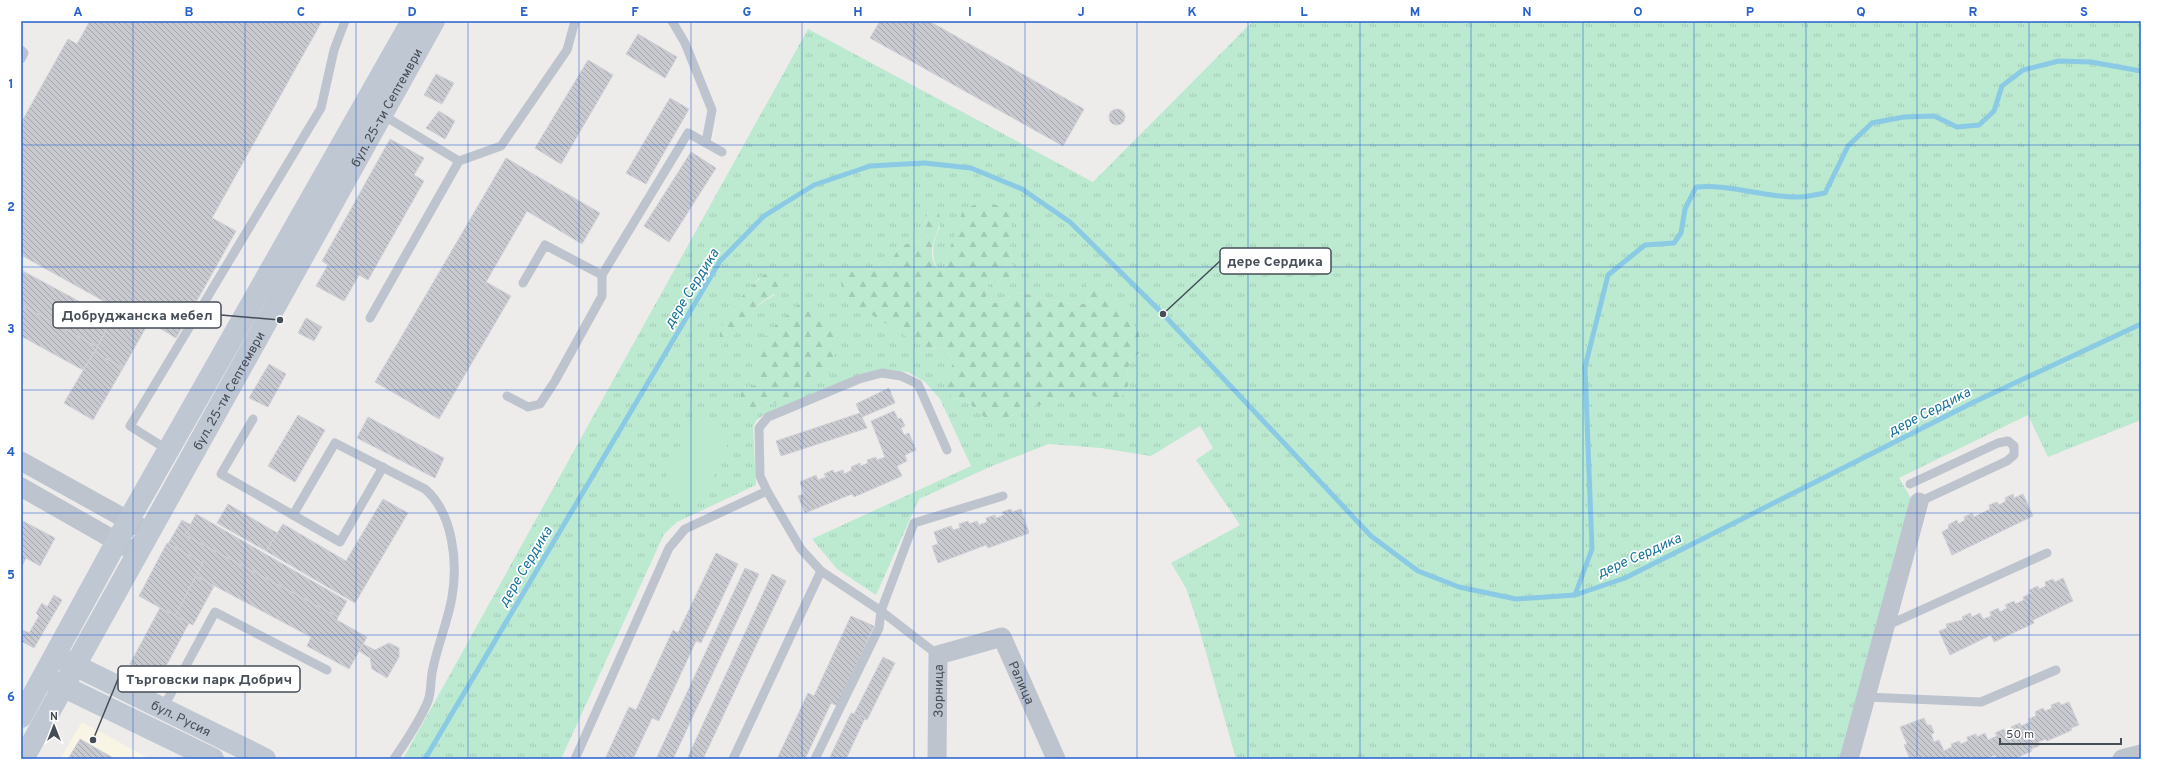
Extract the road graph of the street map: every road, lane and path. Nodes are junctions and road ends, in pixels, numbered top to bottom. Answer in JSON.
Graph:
{"nodes":[{"id":1,"x":345,"y":21,"type":"edge"},
{"id":2,"x":412,"y":21,"type":"edge"},
{"id":3,"x":434,"y":21,"type":"edge"},
{"id":4,"x":575,"y":21,"type":"edge"},
{"id":5,"x":672,"y":21,"type":"edge"},
{"id":6,"x":21,"y":50,"type":"edge"},
{"id":7,"x":21,"y":59,"type":"edge"},
{"id":8,"x":381,"y":114,"type":"junction"},
{"id":9,"x":706,"y":142,"type":"junction"},
{"id":10,"x":722,"y":152,"type":"dead end"},
{"id":11,"x":460,"y":161,"type":"junction"},
{"id":12,"x":602,"y":275,"type":"junction"},
{"id":13,"x":523,"y":283,"type":"dead end"},
{"id":14,"x":370,"y":318,"type":"dead end"},
{"id":15,"x":507,"y":396,"type":"dead end"},
{"id":16,"x":253,"y":419,"type":"dead end"},
{"id":17,"x":168,"y":450,"type":"junction"},
{"id":18,"x":947,"y":450,"type":"dead end"},
{"id":19,"x":21,"y":461,"type":"edge"},
{"id":20,"x":383,"y":467,"type":"junction"},
{"id":21,"x":1910,"y":484,"type":"dead end"},
{"id":22,"x":21,"y":487,"type":"edge"},
{"id":23,"x":767,"y":491,"type":"junction"},
{"id":24,"x":1003,"y":496,"type":"dead end"},
{"id":25,"x":1919,"y":502,"type":"joint"},
{"id":26,"x":293,"y":515,"type":"junction"},
{"id":27,"x":128,"y":521,"type":"junction"},
{"id":28,"x":150,"y":532,"type":"junction"},
{"id":29,"x":116,"y":542,"type":"junction"},
{"id":30,"x":2047,"y":552,"type":"dead end"},
{"id":31,"x":137,"y":553,"type":"junction"},
{"id":32,"x":821,"y":571,"type":"junction"},
{"id":33,"x":881,"y":611,"type":"junction"},
{"id":34,"x":1885,"y":627,"type":"junction"},
{"id":35,"x":968,"y":646,"type":"joint"},
{"id":36,"x":938,"y":655,"type":"junction"},
{"id":37,"x":55,"y":656,"type":"junction"},
{"id":38,"x":75,"y":666,"type":"junction"},
{"id":39,"x":327,"y":670,"type":"dead end"},
{"id":40,"x":2056,"y":670,"type":"dead end"},
{"id":41,"x":44,"y":677,"type":"junction"},
{"id":42,"x":63,"y":687,"type":"junction"},
{"id":43,"x":1866,"y":697,"type":"junction"},
{"id":44,"x":160,"y":708,"type":"junction"},
{"id":45,"x":21,"y":717,"type":"edge"},
{"id":46,"x":2141,"y":754,"type":"edge"},
{"id":47,"x":23,"y":759,"type":"edge"},
{"id":48,"x":213,"y":759,"type":"edge"},
{"id":49,"x":265,"y":759,"type":"edge"},
{"id":50,"x":394,"y":759,"type":"edge"},
{"id":51,"x":575,"y":759,"type":"edge"},
{"id":52,"x":733,"y":759,"type":"edge"},
{"id":53,"x":815,"y":759,"type":"edge"},
{"id":54,"x":936,"y":759,"type":"edge"},
{"id":55,"x":1056,"y":759,"type":"edge"},
{"id":56,"x":1849,"y":759,"type":"edge"},
{"id":57,"x":2122,"y":759,"type":"edge"}],
"edges":[{"from":1,"to":17,"type":"lane"},
{"from":2,"to":17,"type":"main road","name":"бул. 25-ти Септември"},
{"from":3,"to":8,"type":"main road","name":"бул. 25-ти Септември"},
{"from":4,"to":11,"type":"lane"},
{"from":5,"to":9,"type":"lane"},
{"from":6,"to":7,"type":"lane"},
{"from":8,"to":11,"type":"lane"},
{"from":8,"to":28,"type":"main road","name":"бул. 25-ти Септември"},
{"from":9,"to":10,"type":"lane"},
{"from":9,"to":12,"type":"lane"},
{"from":11,"to":14,"type":"lane"},
{"from":12,"to":13,"type":"lane"},
{"from":12,"to":15,"type":"lane"},
{"from":16,"to":26,"type":"lane"},
{"from":17,"to":27,"type":"main road","name":"бул. 25-ти Септември"},
{"from":18,"to":23,"type":"lane"},
{"from":19,"to":27,"type":"street"},
{"from":20,"to":26,"type":"lane"},
{"from":20,"to":26,"type":"lane"},
{"from":20,"to":50,"type":"lane"},
{"from":21,"to":25,"type":"lane"},
{"from":22,"to":29,"type":"street"},
{"from":23,"to":32,"type":"lane"},
{"from":23,"to":51,"type":"lane"},
{"from":24,"to":33,"type":"lane"},
{"from":25,"to":34,"type":"street"},
{"from":27,"to":28,"type":"street"},
{"from":27,"to":29,"type":"main road","name":"бул. 25-ти Септември"},
{"from":28,"to":31,"type":"main road","name":"бул. 25-ти Септември"},
{"from":29,"to":31,"type":"street"},
{"from":29,"to":37,"type":"main road","name":"бул. 25-ти Септември"},
{"from":30,"to":34,"type":"lane"},
{"from":31,"to":38,"type":"main road","name":"бул. 25-ти Септември"},
{"from":32,"to":33,"type":"lane"},
{"from":32,"to":52,"type":"lane"},
{"from":33,"to":36,"type":"lane"},
{"from":33,"to":53,"type":"lane"},
{"from":34,"to":43,"type":"street"},
{"from":35,"to":36,"type":"street","name":"Зорница"},
{"from":35,"to":55,"type":"street","name":"Ралица"},
{"from":36,"to":54,"type":"street","name":"Зорница"},
{"from":37,"to":38,"type":"main road","name":"бул. Русия"},
{"from":37,"to":41,"type":"main road","name":"бул. 25-ти Септември"},
{"from":38,"to":42,"type":"main road","name":"бул. 25-ти Септември"},
{"from":38,"to":44,"type":"main road","name":"бул. Русия"},
{"from":39,"to":44,"type":"lane"},
{"from":40,"to":43,"type":"lane"},
{"from":41,"to":42,"type":"main road","name":"бул. Русия"},
{"from":41,"to":45,"type":"main road","name":"бул. 25-ти Септември"},
{"from":42,"to":47,"type":"main road","name":"бул. 25-ти Септември"},
{"from":42,"to":48,"type":"main road","name":"бул. Русия"},
{"from":43,"to":56,"type":"street"},
{"from":44,"to":49,"type":"main road","name":"бул. Русия"},
{"from":46,"to":57,"type":"street"}]}
